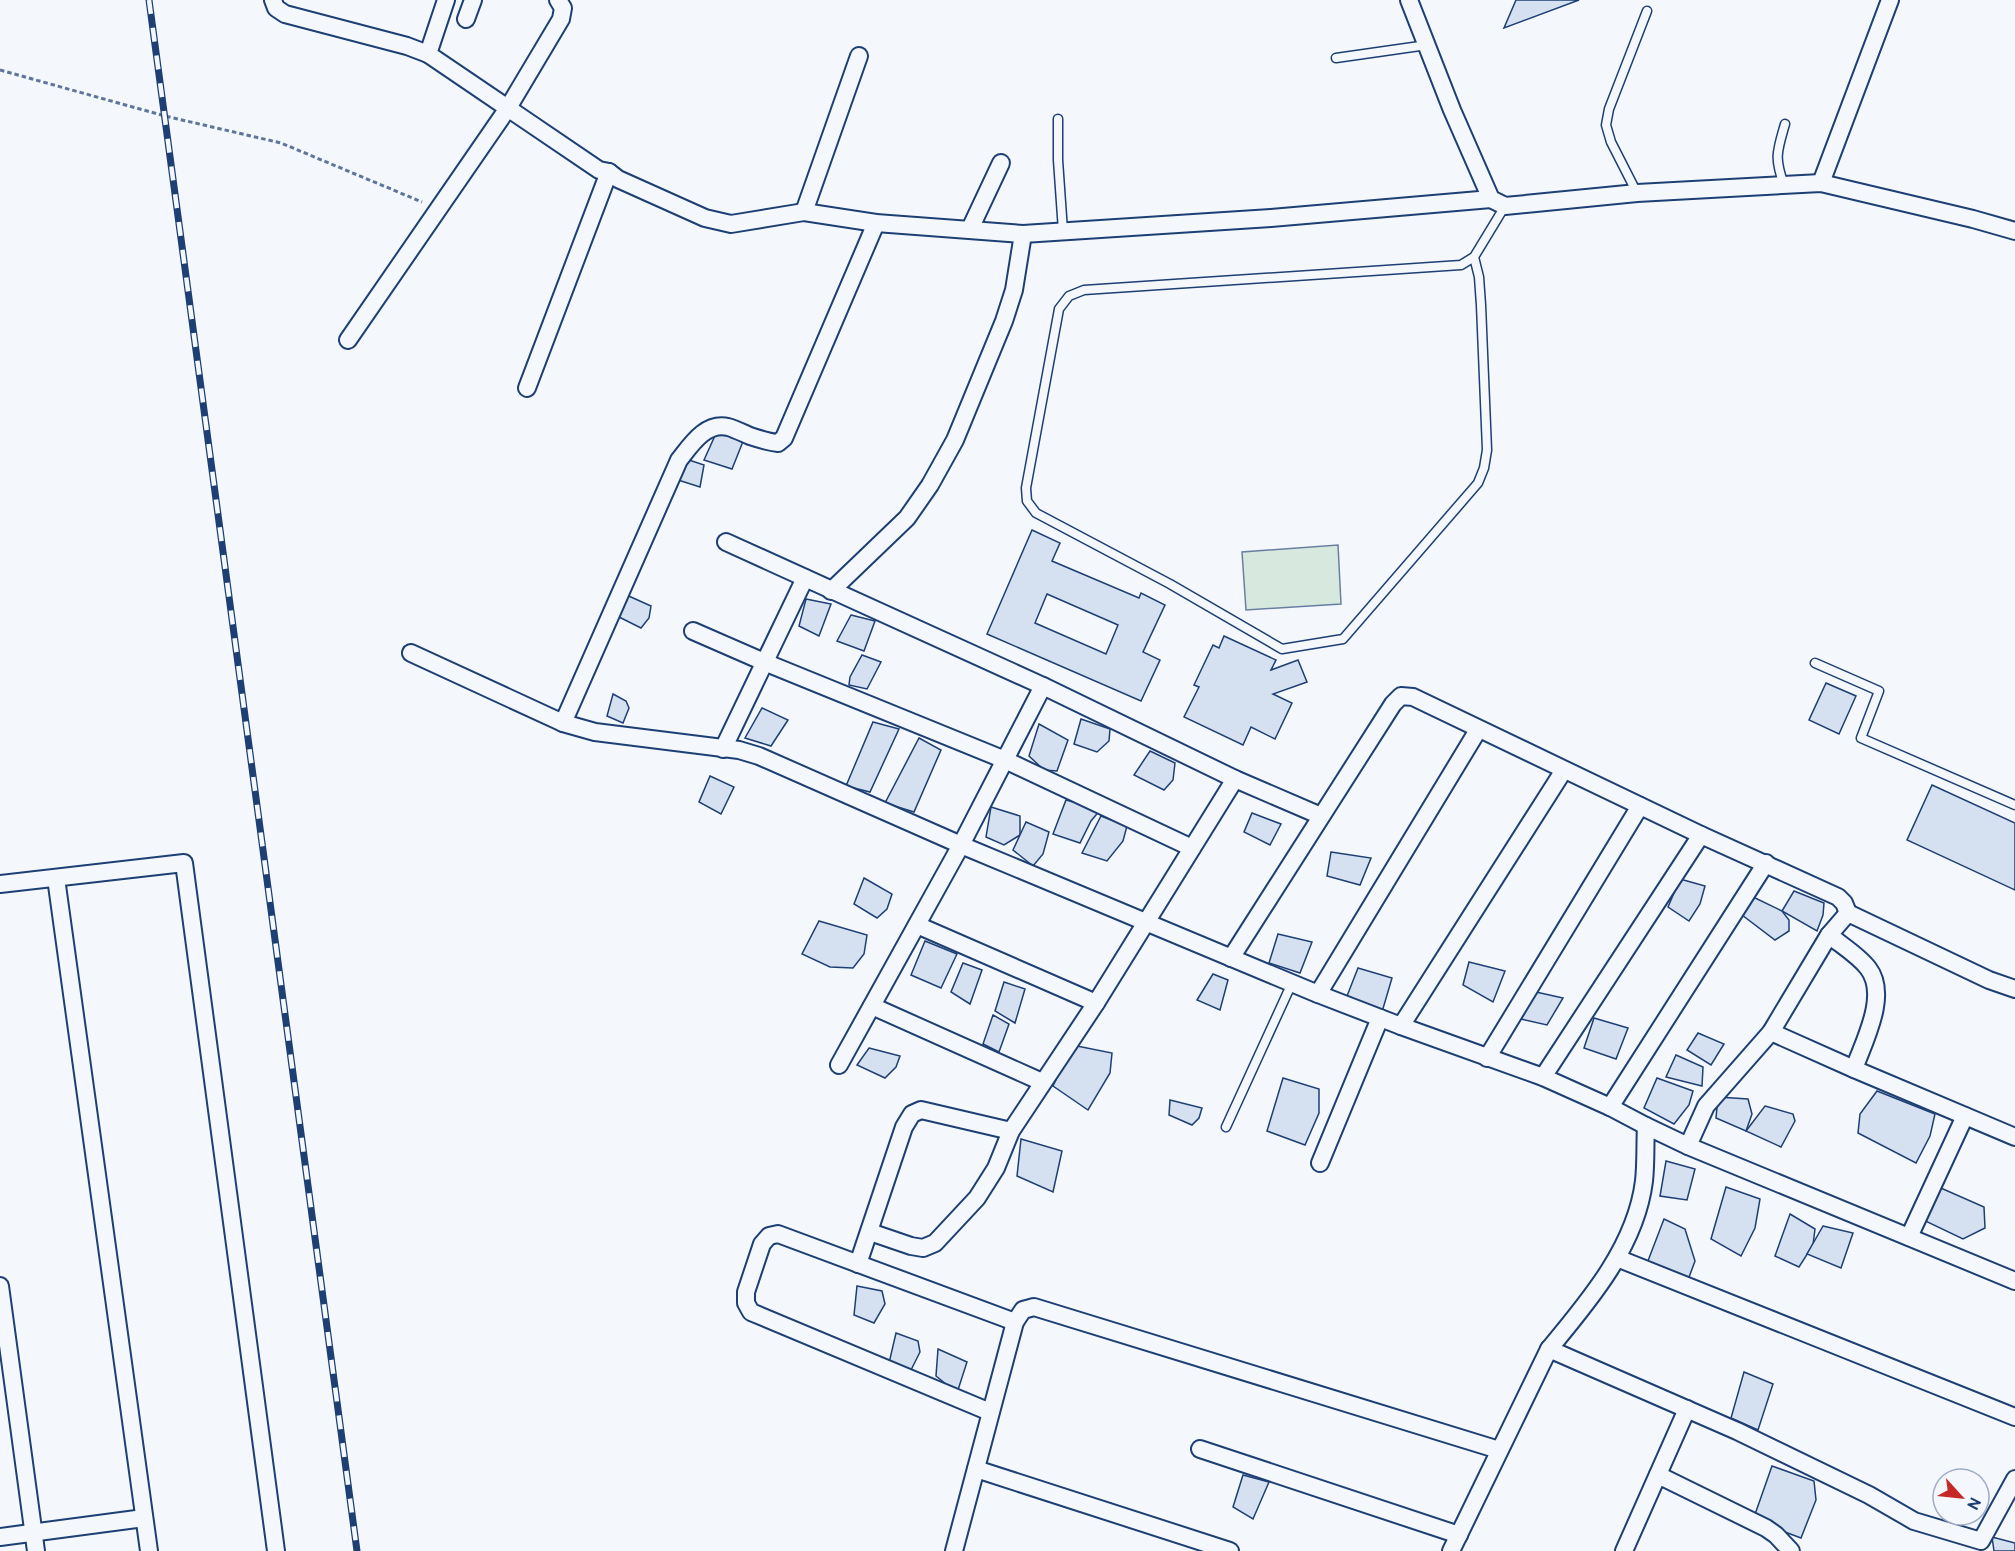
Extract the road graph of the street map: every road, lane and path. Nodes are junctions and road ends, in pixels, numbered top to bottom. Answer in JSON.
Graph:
{"nodes":[{"id":1,"x":273,"y":0,"type":"edge"},
{"id":2,"x":446,"y":0,"type":"edge"},
{"id":3,"x":473,"y":0,"type":"edge"},
{"id":4,"x":558,"y":0,"type":"edge"},
{"id":5,"x":1409,"y":0,"type":"edge"},
{"id":6,"x":1890,"y":0,"type":"edge"},
{"id":7,"x":1647,"y":11,"type":"dead end"},
{"id":8,"x":466,"y":19,"type":"dead end"},
{"id":9,"x":1427,"y":45,"type":"junction"},
{"id":10,"x":428,"y":54,"type":"junction"},
{"id":11,"x":859,"y":56,"type":"dead end"},
{"id":12,"x":1336,"y":58,"type":"dead end"},
{"id":13,"x":0,"y":70,"type":"edge"},
{"id":14,"x":508,"y":108,"type":"junction"},
{"id":15,"x":1058,"y":119,"type":"dead end"},
{"id":16,"x":1785,"y":124,"type":"dead end"},
{"id":17,"x":1001,"y":163,"type":"dead end"},
{"id":18,"x":609,"y":172,"type":"junction"},
{"id":19,"x":1821,"y":183,"type":"junction"},
{"id":20,"x":1784,"y":185,"type":"junction"},
{"id":21,"x":1637,"y":192,"type":"junction"},
{"id":22,"x":1498,"y":203,"type":"junction"},
{"id":23,"x":438,"y":209,"type":"junction"},
{"id":24,"x":804,"y":212,"type":"junction"},
{"id":25,"x":876,"y":223,"type":"junction"},
{"id":26,"x":970,"y":230,"type":"junction"},
{"id":27,"x":1063,"y":231,"type":"junction"},
{"id":28,"x":2015,"y":231,"type":"edge"},
{"id":29,"x":1023,"y":234,"type":"junction"},
{"id":30,"x":1474,"y":257,"type":"junction"},
{"id":31,"x":348,"y":340,"type":"dead end"},
{"id":32,"x":526,"y":388,"type":"dead end"},
{"id":33,"x":726,"y":542,"type":"dead end"},
{"id":34,"x":805,"y":578,"type":"junction"},
{"id":35,"x":831,"y":591,"type":"junction"},
{"id":36,"x":693,"y":631,"type":"dead end"},
{"id":37,"x":411,"y":653,"type":"dead end"},
{"id":38,"x":764,"y":662,"type":"junction"},
{"id":39,"x":1815,"y":663,"type":"dead end"},
{"id":40,"x":1043,"y":686,"type":"junction"},
{"id":41,"x":563,"y":723,"type":"junction"},
{"id":42,"x":1478,"y":730,"type":"junction"},
{"id":43,"x":723,"y":748,"type":"junction"},
{"id":44,"x":1005,"y":760,"type":"junction"},
{"id":45,"x":1564,"y":770,"type":"junction"},
{"id":46,"x":1235,"y":779,"type":"junction"},
{"id":47,"x":1640,"y":806,"type":"junction"},
{"id":48,"x":2015,"y":806,"type":"edge"},
{"id":49,"x":1321,"y":816,"type":"junction"},
{"id":50,"x":1701,"y":835,"type":"junction"},
{"id":51,"x":961,"y":845,"type":"junction"},
{"id":52,"x":1192,"y":848,"type":"junction"},
{"id":53,"x":1766,"y":863,"type":"junction"},
{"id":54,"x":56,"y":878,"type":"junction"},
{"id":55,"x":0,"y":884,"type":"edge"},
{"id":56,"x":1848,"y":913,"type":"junction"},
{"id":57,"x":1146,"y":922,"type":"junction"},
{"id":58,"x":917,"y":925,"type":"junction"},
{"id":59,"x":1829,"y":935,"type":"junction"},
{"id":60,"x":1231,"y":958,"type":"junction"},
{"id":61,"x":1292,"y":983,"type":"junction"},
{"id":62,"x":2015,"y":989,"type":"edge"},
{"id":63,"x":1318,"y":994,"type":"junction"},
{"id":64,"x":1096,"y":1003,"type":"junction"},
{"id":65,"x":872,"y":1006,"type":"junction"},
{"id":66,"x":1380,"y":1018,"type":"junction"},
{"id":67,"x":1401,"y":1026,"type":"junction"},
{"id":68,"x":1771,"y":1032,"type":"junction"},
{"id":69,"x":1487,"y":1058,"type":"junction"},
{"id":70,"x":839,"y":1065,"type":"dead end"},
{"id":71,"x":1854,"y":1069,"type":"junction"},
{"id":72,"x":1543,"y":1077,"type":"junction"},
{"id":73,"x":1042,"y":1082,"type":"junction"},
{"id":74,"x":1610,"y":1107,"type":"junction"},
{"id":75,"x":1965,"y":1116,"type":"junction"},
{"id":76,"x":1646,"y":1126,"type":"junction"},
{"id":77,"x":1226,"y":1127,"type":"dead end"},
{"id":78,"x":1011,"y":1131,"type":"junction"},
{"id":79,"x":2015,"y":1137,"type":"edge"},
{"id":80,"x":1688,"y":1146,"type":"junction"},
{"id":81,"x":1320,"y":1163,"type":"dead end"},
{"id":82,"x":870,"y":1232,"type":"junction"},
{"id":83,"x":1909,"y":1237,"type":"junction"},
{"id":84,"x":1617,"y":1258,"type":"junction"},
{"id":85,"x":858,"y":1264,"type":"junction"},
{"id":86,"x":2015,"y":1281,"type":"edge"},
{"id":87,"x":0,"y":1286,"type":"edge"},
{"id":88,"x":1015,"y":1322,"type":"junction"},
{"id":89,"x":1549,"y":1349,"type":"junction"},
{"id":90,"x":1687,"y":1409,"type":"junction"},
{"id":91,"x":990,"y":1412,"type":"junction"},
{"id":92,"x":2015,"y":1417,"type":"edge"},
{"id":93,"x":1200,"y":1449,"type":"dead end"},
{"id":94,"x":1499,"y":1450,"type":"junction"},
{"id":95,"x":976,"y":1469,"type":"junction"},
{"id":96,"x":1658,"y":1474,"type":"junction"},
{"id":97,"x":2015,"y":1479,"type":"edge"},
{"id":98,"x":144,"y":1518,"type":"junction"},
{"id":99,"x":33,"y":1532,"type":"junction"},
{"id":100,"x":1459,"y":1535,"type":"junction"},
{"id":101,"x":0,"y":1537,"type":"edge"},
{"id":102,"x":1979,"y":1546,"type":"edge"},
{"id":103,"x":36,"y":1551,"type":"edge"},
{"id":104,"x":149,"y":1551,"type":"edge"},
{"id":105,"x":276,"y":1551,"type":"edge"},
{"id":106,"x":954,"y":1551,"type":"edge"},
{"id":107,"x":1230,"y":1551,"type":"edge"},
{"id":108,"x":1451,"y":1551,"type":"edge"},
{"id":109,"x":1624,"y":1551,"type":"edge"},
{"id":110,"x":1791,"y":1551,"type":"edge"}],
"edges":[{"from":1,"to":10,"type":"street"},
{"from":2,"to":10,"type":"street"},
{"from":3,"to":8,"type":"street"},
{"from":4,"to":14,"type":"street"},
{"from":5,"to":9,"type":"street"},
{"from":6,"to":19,"type":"street"},
{"from":7,"to":21,"type":"lane"},
{"from":9,"to":12,"type":"lane"},
{"from":9,"to":22,"type":"street"},
{"from":10,"to":14,"type":"street"},
{"from":11,"to":24,"type":"street"},
{"from":13,"to":23,"type":"path"},
{"from":14,"to":18,"type":"street"},
{"from":14,"to":23,"type":"street"},
{"from":15,"to":27,"type":"lane"},
{"from":16,"to":20,"type":"lane"},
{"from":17,"to":26,"type":"street"},
{"from":18,"to":24,"type":"street"},
{"from":18,"to":32,"type":"street"},
{"from":19,"to":20,"type":"street"},
{"from":19,"to":28,"type":"street"},
{"from":20,"to":21,"type":"street"},
{"from":21,"to":22,"type":"street"},
{"from":22,"to":27,"type":"street"},
{"from":22,"to":30,"type":"lane"},
{"from":23,"to":31,"type":"street"},
{"from":24,"to":25,"type":"street"},
{"from":25,"to":26,"type":"street"},
{"from":25,"to":41,"type":"street"},
{"from":26,"to":29,"type":"street"},
{"from":27,"to":29,"type":"street"},
{"from":29,"to":35,"type":"street"},
{"from":30,"to":30,"type":"lane"},
{"from":33,"to":34,"type":"street"},
{"from":34,"to":35,"type":"street"},
{"from":34,"to":38,"type":"street"},
{"from":35,"to":40,"type":"street"},
{"from":36,"to":38,"type":"street"},
{"from":37,"to":41,"type":"street"},
{"from":38,"to":43,"type":"street"},
{"from":38,"to":44,"type":"street"},
{"from":39,"to":48,"type":"lane"},
{"from":40,"to":44,"type":"street"},
{"from":40,"to":46,"type":"street"},
{"from":41,"to":43,"type":"street"},
{"from":42,"to":45,"type":"street"},
{"from":42,"to":49,"type":"street"},
{"from":42,"to":63,"type":"street"},
{"from":43,"to":51,"type":"street"},
{"from":44,"to":51,"type":"street"},
{"from":44,"to":52,"type":"street"},
{"from":45,"to":47,"type":"street"},
{"from":45,"to":67,"type":"street"},
{"from":46,"to":49,"type":"street"},
{"from":46,"to":52,"type":"street"},
{"from":47,"to":50,"type":"street"},
{"from":47,"to":69,"type":"street"},
{"from":49,"to":60,"type":"street"},
{"from":50,"to":53,"type":"street"},
{"from":50,"to":72,"type":"street"},
{"from":51,"to":57,"type":"street"},
{"from":51,"to":58,"type":"street"},
{"from":52,"to":57,"type":"street"},
{"from":53,"to":56,"type":"street"},
{"from":53,"to":74,"type":"street"},
{"from":54,"to":55,"type":"street"},
{"from":54,"to":98,"type":"street"},
{"from":54,"to":105,"type":"street"},
{"from":56,"to":59,"type":"street"},
{"from":56,"to":62,"type":"street"},
{"from":57,"to":60,"type":"street"},
{"from":57,"to":64,"type":"street"},
{"from":58,"to":64,"type":"street"},
{"from":58,"to":65,"type":"street"},
{"from":59,"to":68,"type":"street"},
{"from":59,"to":71,"type":"street"},
{"from":60,"to":61,"type":"street"},
{"from":61,"to":63,"type":"street"},
{"from":61,"to":77,"type":"lane"},
{"from":63,"to":66,"type":"street"},
{"from":64,"to":73,"type":"street"},
{"from":65,"to":70,"type":"street"},
{"from":65,"to":73,"type":"street"},
{"from":66,"to":67,"type":"street"},
{"from":66,"to":81,"type":"street"},
{"from":67,"to":69,"type":"street"},
{"from":68,"to":71,"type":"street"},
{"from":68,"to":80,"type":"street"},
{"from":69,"to":72,"type":"street"},
{"from":71,"to":75,"type":"street"},
{"from":72,"to":74,"type":"street"},
{"from":73,"to":78,"type":"street"},
{"from":74,"to":76,"type":"street"},
{"from":75,"to":79,"type":"street"},
{"from":75,"to":83,"type":"street"},
{"from":76,"to":80,"type":"street"},
{"from":76,"to":84,"type":"street"},
{"from":78,"to":82,"type":"street"},
{"from":78,"to":82,"type":"street"},
{"from":80,"to":83,"type":"street"},
{"from":82,"to":85,"type":"street"},
{"from":83,"to":86,"type":"street"},
{"from":84,"to":89,"type":"street"},
{"from":84,"to":92,"type":"street"},
{"from":85,"to":88,"type":"street"},
{"from":85,"to":91,"type":"street"},
{"from":87,"to":99,"type":"street"},
{"from":88,"to":91,"type":"street"},
{"from":88,"to":94,"type":"street"},
{"from":89,"to":90,"type":"street"},
{"from":89,"to":94,"type":"street"},
{"from":90,"to":96,"type":"street"},
{"from":90,"to":102,"type":"street"},
{"from":91,"to":95,"type":"street"},
{"from":93,"to":100,"type":"street"},
{"from":94,"to":100,"type":"street"},
{"from":95,"to":106,"type":"street"},
{"from":95,"to":107,"type":"street"},
{"from":96,"to":109,"type":"street"},
{"from":96,"to":110,"type":"street"},
{"from":97,"to":102,"type":"street"},
{"from":98,"to":99,"type":"street"},
{"from":98,"to":104,"type":"street"},
{"from":99,"to":101,"type":"street"},
{"from":99,"to":103,"type":"street"},
{"from":100,"to":108,"type":"street"}]}
